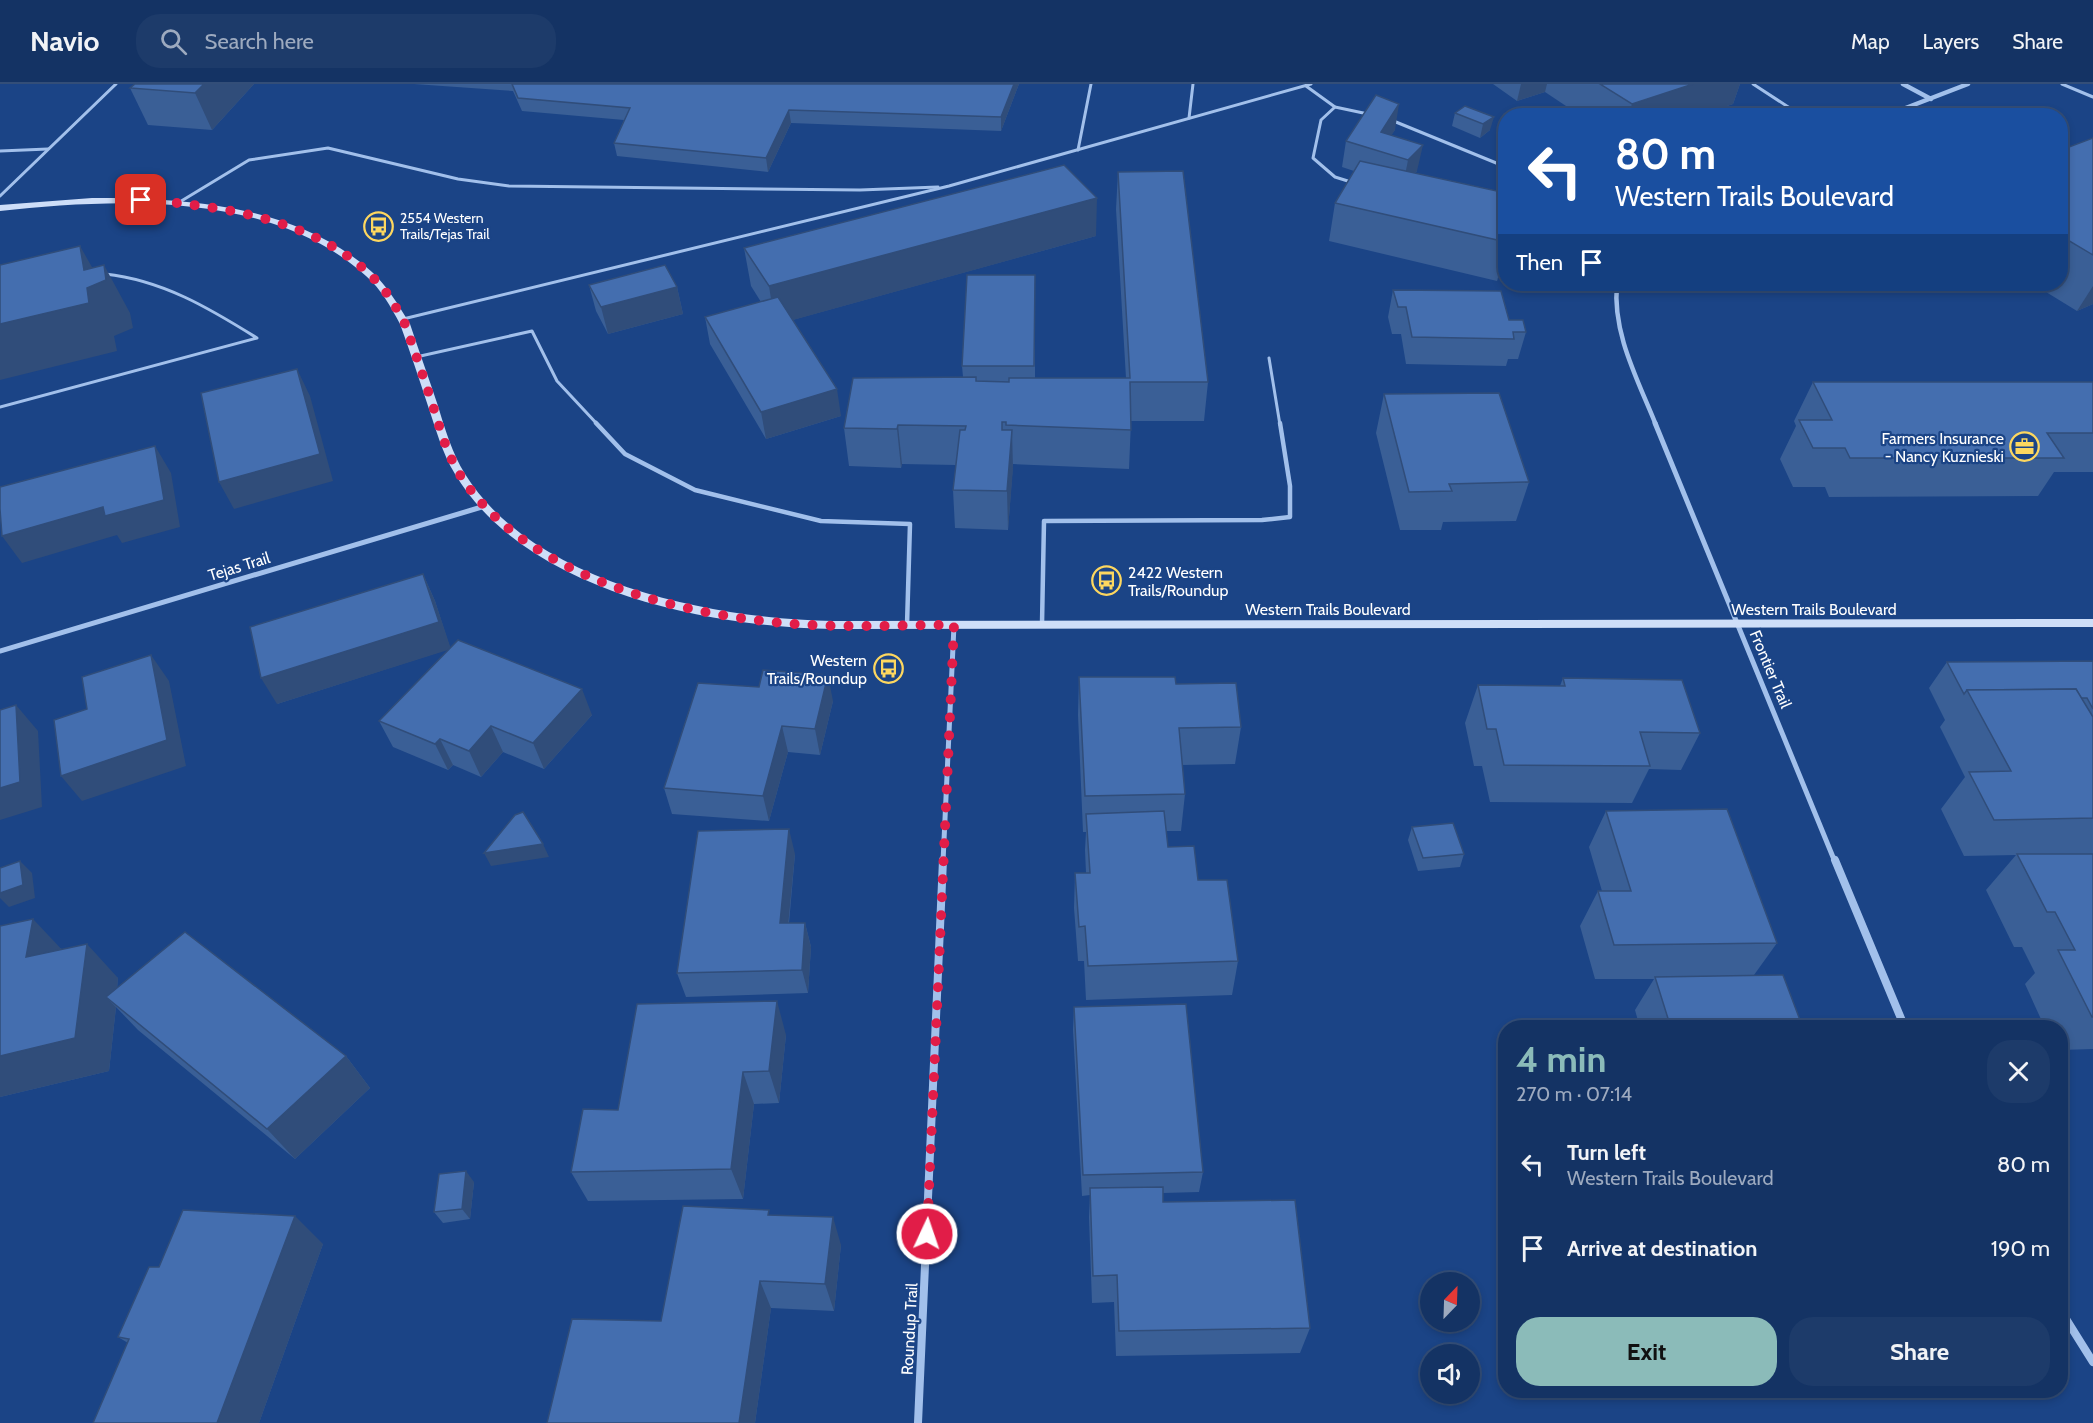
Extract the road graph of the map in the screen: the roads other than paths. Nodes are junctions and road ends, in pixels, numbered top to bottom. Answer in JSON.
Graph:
{"nodes":[{"id":1,"x":116,"y":84,"type":"edge"},
{"id":2,"x":1091,"y":84,"type":"edge"},
{"id":3,"x":1193,"y":84,"type":"edge"},
{"id":4,"x":1311,"y":84,"type":"edge"},
{"id":5,"x":1753,"y":84,"type":"edge"},
{"id":6,"x":1903,"y":84,"type":"edge"},
{"id":7,"x":1968,"y":84,"type":"edge"},
{"id":8,"x":2062,"y":84,"type":"edge"},
{"id":9,"x":1305,"y":85,"type":"edge"},
{"id":10,"x":2093,"y":97,"type":"edge"},
{"id":11,"x":1930,"y":99,"type":"junction"},
{"id":12,"x":1335,"y":107,"type":"junction"},
{"id":13,"x":1790,"y":108,"type":"edge"},
{"id":14,"x":1906,"y":108,"type":"edge"},
{"id":15,"x":1370,"y":115,"type":"edge"},
{"id":16,"x":1381,"y":117,"type":"edge"},
{"id":17,"x":1189,"y":118,"type":"junction"},
{"id":18,"x":49,"y":149,"type":"junction"},
{"id":19,"x":1078,"y":150,"type":"junction"},
{"id":20,"x":0,"y":151,"type":"edge"},
{"id":21,"x":1498,"y":164,"type":"edge"},
{"id":22,"x":1358,"y":184,"type":"edge"},
{"id":23,"x":949,"y":186,"type":"junction"},
{"id":24,"x":0,"y":196,"type":"edge"},
{"id":25,"x":178,"y":203,"type":"junction"},
{"id":26,"x":0,"y":208,"type":"edge"},
{"id":27,"x":104,"y":274,"type":"edge"},
{"id":28,"x":1616,"y":291,"type":"edge"},
{"id":29,"x":403,"y":320,"type":"junction"},
{"id":30,"x":416,"y":357,"type":"junction"},
{"id":31,"x":1269,"y":358,"type":"dead end"},
{"id":32,"x":0,"y":407,"type":"edge"},
{"id":33,"x":485,"y":506,"type":"junction"},
{"id":34,"x":2093,"y":623,"type":"edge"},
{"id":35,"x":1042,"y":624,"type":"junction"},
{"id":36,"x":1736,"y":624,"type":"junction"},
{"id":37,"x":907,"y":625,"type":"junction"},
{"id":38,"x":954,"y":625,"type":"junction"},
{"id":39,"x":0,"y":651,"type":"edge"},
{"id":40,"x":1902,"y":1020,"type":"edge"},
{"id":41,"x":2068,"y":1322,"type":"edge"},
{"id":42,"x":2093,"y":1362,"type":"edge"},
{"id":43,"x":918,"y":1423,"type":"edge"}],
"edges":[{"from":1,"to":18,"type":"lane"},
{"from":2,"to":19,"type":"lane"},
{"from":3,"to":17,"type":"lane"},
{"from":4,"to":9,"type":"lane"},
{"from":5,"to":13,"type":"lane"},
{"from":6,"to":11,"type":"street"},
{"from":7,"to":11,"type":"street"},
{"from":8,"to":10,"type":"lane"},
{"from":9,"to":12,"type":"lane"},
{"from":9,"to":17,"type":"lane"},
{"from":11,"to":14,"type":"street"},
{"from":12,"to":15,"type":"lane"},
{"from":12,"to":22,"type":"lane"},
{"from":16,"to":21,"type":"lane"},
{"from":17,"to":19,"type":"lane"},
{"from":18,"to":20,"type":"lane"},
{"from":18,"to":24,"type":"lane"},
{"from":19,"to":23,"type":"lane"},
{"from":23,"to":25,"type":"lane"},
{"from":23,"to":29,"type":"lane"},
{"from":25,"to":26,"type":"street","name":"Western Trails Boulevard"},
{"from":25,"to":29,"type":"street","name":"Western Trails Boulevard"},
{"from":27,"to":32,"type":"lane"},
{"from":28,"to":36,"type":"street","name":"Frontier Trail"},
{"from":29,"to":30,"type":"street","name":"Western Trails Boulevard"},
{"from":30,"to":33,"type":"street","name":"Western Trails Boulevard"},
{"from":30,"to":37,"type":"lane"},
{"from":31,"to":35,"type":"lane"},
{"from":33,"to":37,"type":"street","name":"Western Trails Boulevard"},
{"from":33,"to":39,"type":"street","name":"Tejas Trail"},
{"from":34,"to":36,"type":"street","name":"Western Trails Boulevard"},
{"from":35,"to":36,"type":"street","name":"Western Trails Boulevard"},
{"from":35,"to":38,"type":"street","name":"Western Trails Boulevard"},
{"from":36,"to":40,"type":"street","name":"Frontier Trail"},
{"from":37,"to":38,"type":"street","name":"Western Trails Boulevard"},
{"from":38,"to":43,"type":"street","name":"Roundup Trail"},
{"from":41,"to":42,"type":"street"}]}
